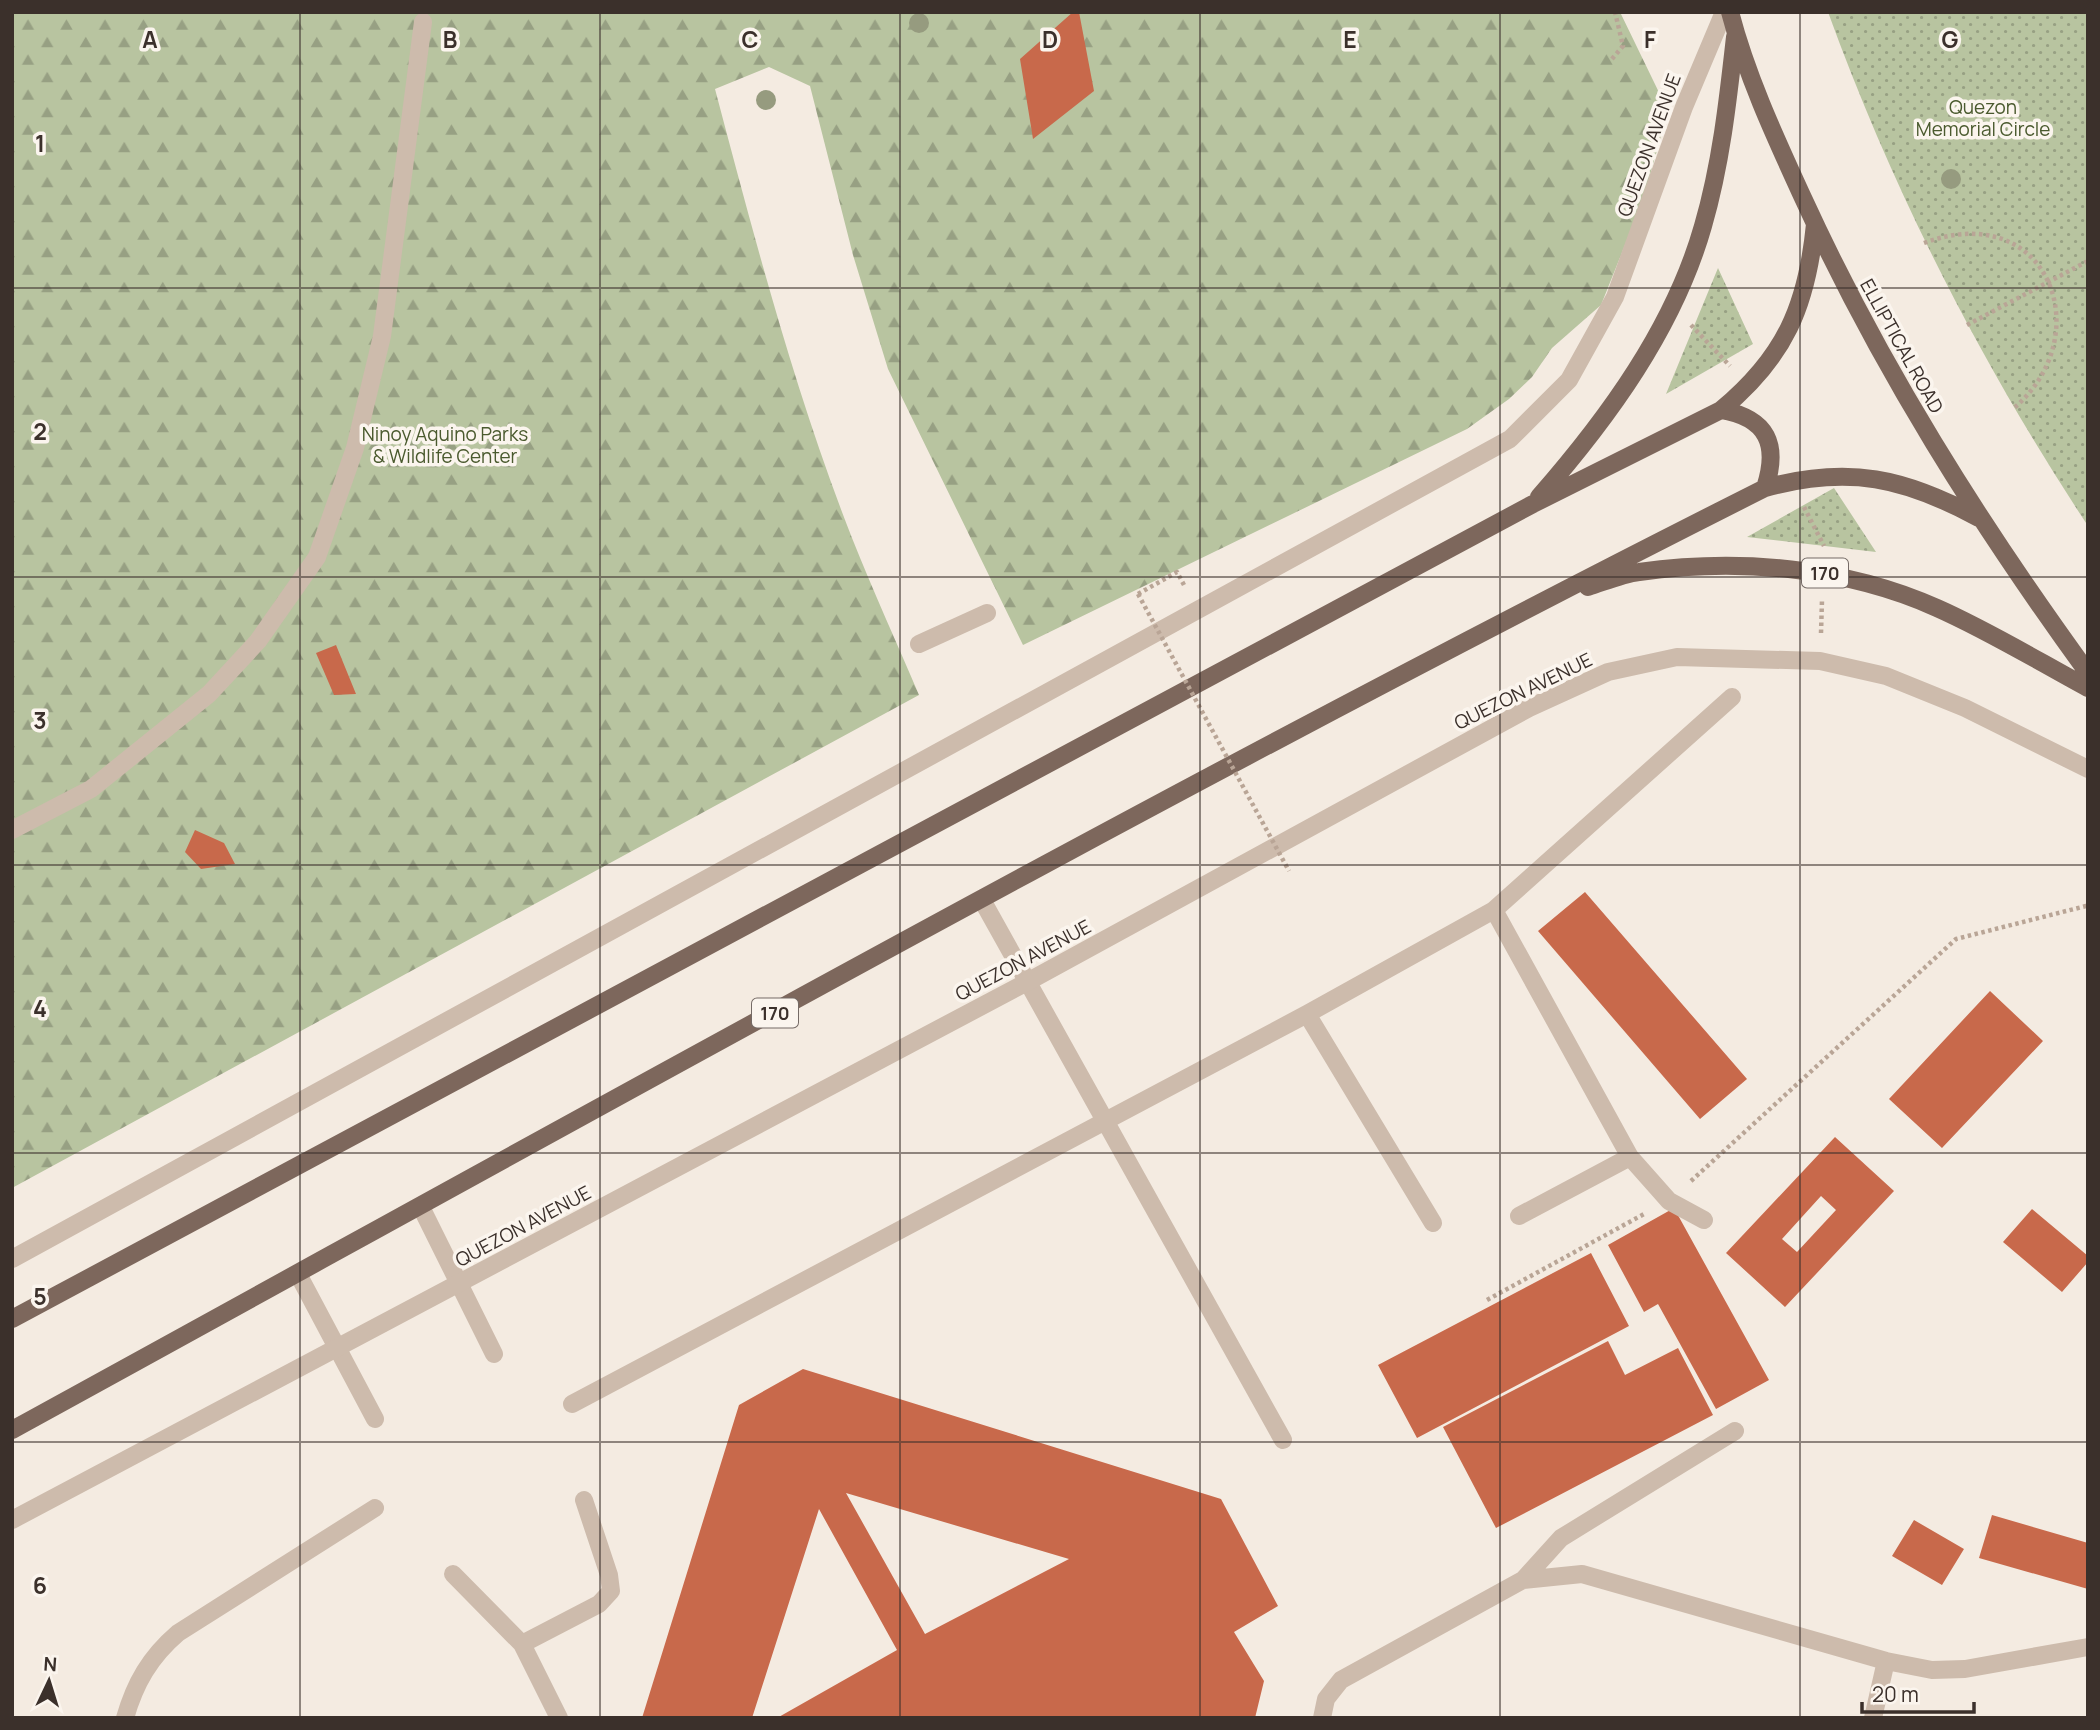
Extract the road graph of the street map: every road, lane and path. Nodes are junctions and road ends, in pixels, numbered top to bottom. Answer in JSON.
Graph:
{"nodes":[{"id":1,"x":1615,"y":12,"type":"edge"},
{"id":2,"x":1724,"y":12,"type":"edge"},
{"id":3,"x":1730,"y":12,"type":"edge"},
{"id":4,"x":423,"y":22,"type":"dead end"},
{"id":5,"x":1736,"y":33,"type":"junction"},
{"id":6,"x":1612,"y":59,"type":"dead end"},
{"id":7,"x":1815,"y":224,"type":"junction"},
{"id":8,"x":1924,"y":243,"type":"dead end"},
{"id":9,"x":2088,"y":261,"type":"edge"},
{"id":10,"x":2052,"y":280,"type":"junction"},
{"id":11,"x":1968,"y":325,"type":"dead end"},
{"id":12,"x":1695,"y":326,"type":"dead end"},
{"id":13,"x":1726,"y":359,"type":"dead end"},
{"id":14,"x":2014,"y":408,"type":"dead end"},
{"id":15,"x":1721,"y":411,"type":"junction"},
{"id":16,"x":1765,"y":488,"type":"junction"},
{"id":17,"x":1533,"y":504,"type":"junction"},
{"id":18,"x":1803,"y":505,"type":"dead end"},
{"id":19,"x":1979,"y":518,"type":"junction"},
{"id":20,"x":1823,"y":573,"type":"junction"},
{"id":21,"x":1184,"y":585,"type":"dead end"},
{"id":22,"x":1541,"y":601,"type":"junction"},
{"id":23,"x":987,"y":613,"type":"dead end"},
{"id":24,"x":919,"y":644,"type":"dead end"},
{"id":25,"x":1820,"y":661,"type":"junction"},
{"id":26,"x":2088,"y":673,"type":"edge"},
{"id":27,"x":2088,"y":688,"type":"edge"},
{"id":28,"x":1732,"y":697,"type":"dead end"},
{"id":29,"x":2088,"y":769,"type":"edge"},
{"id":30,"x":12,"y":830,"type":"edge"},
{"id":31,"x":1289,"y":871,"type":"dead end"},
{"id":32,"x":982,"y":900,"type":"junction"},
{"id":33,"x":2088,"y":908,"type":"edge"},
{"id":34,"x":1494,"y":910,"type":"junction"},
{"id":35,"x":1029,"y":981,"type":"junction"},
{"id":36,"x":1307,"y":1014,"type":"junction"},
{"id":37,"x":1105,"y":1121,"type":"junction"},
{"id":38,"x":1630,"y":1157,"type":"junction"},
{"id":39,"x":1669,"y":1201,"type":"junction"},
{"id":40,"x":421,"y":1207,"type":"junction"},
{"id":41,"x":1519,"y":1216,"type":"dead end"},
{"id":42,"x":1704,"y":1220,"type":"dead end"},
{"id":43,"x":1433,"y":1223,"type":"dead end"},
{"id":44,"x":12,"y":1259,"type":"edge"},
{"id":45,"x":298,"y":1274,"type":"junction"},
{"id":46,"x":460,"y":1283,"type":"junction"},
{"id":47,"x":1487,"y":1300,"type":"dead end"},
{"id":48,"x":12,"y":1319,"type":"edge"},
{"id":49,"x":339,"y":1347,"type":"junction"},
{"id":50,"x":494,"y":1354,"type":"dead end"},
{"id":51,"x":572,"y":1404,"type":"dead end"},
{"id":52,"x":375,"y":1419,"type":"dead end"},
{"id":53,"x":12,"y":1430,"type":"edge"},
{"id":54,"x":1735,"y":1431,"type":"dead end"},
{"id":55,"x":1283,"y":1440,"type":"dead end"},
{"id":56,"x":584,"y":1500,"type":"dead end"},
{"id":57,"x":374,"y":1508,"type":"dead end"},
{"id":58,"x":12,"y":1520,"type":"edge"},
{"id":59,"x":453,"y":1574,"type":"dead end"},
{"id":60,"x":1523,"y":1580,"type":"junction"},
{"id":61,"x":522,"y":1644,"type":"junction"},
{"id":62,"x":2088,"y":1647,"type":"edge"},
{"id":63,"x":1886,"y":1661,"type":"junction"},
{"id":64,"x":125,"y":1718,"type":"edge"},
{"id":65,"x":559,"y":1718,"type":"edge"},
{"id":66,"x":1322,"y":1718,"type":"edge"},
{"id":67,"x":1873,"y":1718,"type":"edge"}],
"edges":[{"from":1,"to":6,"type":"path"},
{"from":2,"to":44,"type":"street","name":"QUEZON AVENUE"},
{"from":3,"to":5,"type":"main road","name":"ELLIPTICAL ROAD","number":"170"},
{"from":4,"to":30,"type":"street"},
{"from":5,"to":7,"type":"main road","name":"ELLIPTICAL ROAD","number":"170"},
{"from":5,"to":17,"type":"main road","number":"170"},
{"from":7,"to":15,"type":"main road","number":"170"},
{"from":7,"to":19,"type":"main road","name":"ELLIPTICAL ROAD","number":"170"},
{"from":8,"to":10,"type":"path"},
{"from":9,"to":10,"type":"path"},
{"from":10,"to":11,"type":"path"},
{"from":10,"to":14,"type":"path"},
{"from":12,"to":13,"type":"path"},
{"from":15,"to":16,"type":"main road"},
{"from":15,"to":17,"type":"main road","number":"170"},
{"from":16,"to":19,"type":"main road","number":"170"},
{"from":16,"to":22,"type":"main road","number":"170"},
{"from":17,"to":48,"type":"main road","number":"170"},
{"from":18,"to":20,"type":"path"},
{"from":19,"to":26,"type":"main road","name":"ELLIPTICAL ROAD","number":"170"},
{"from":20,"to":22,"type":"main road","number":"170"},
{"from":20,"to":25,"type":"path"},
{"from":20,"to":27,"type":"main road","number":"170"},
{"from":21,"to":31,"type":"path","bridge":true},
{"from":22,"to":32,"type":"main road","number":"170"},
{"from":23,"to":24,"type":"street"},
{"from":25,"to":29,"type":"street","name":"QUEZON AVENUE"},
{"from":25,"to":35,"type":"street","name":"QUEZON AVENUE"},
{"from":28,"to":34,"type":"street"},
{"from":32,"to":35,"type":"street"},
{"from":32,"to":40,"type":"main road","number":"170"},
{"from":33,"to":39,"type":"path"},
{"from":34,"to":36,"type":"street"},
{"from":34,"to":38,"type":"street"},
{"from":35,"to":37,"type":"street"},
{"from":35,"to":46,"type":"street","name":"QUEZON AVENUE"},
{"from":36,"to":37,"type":"street"},
{"from":36,"to":43,"type":"street"},
{"from":37,"to":51,"type":"street"},
{"from":37,"to":55,"type":"street"},
{"from":38,"to":39,"type":"street"},
{"from":38,"to":41,"type":"street"},
{"from":39,"to":42,"type":"street"},
{"from":39,"to":47,"type":"path"},
{"from":40,"to":45,"type":"main road","number":"170"},
{"from":40,"to":46,"type":"street"},
{"from":45,"to":49,"type":"street"},
{"from":45,"to":53,"type":"main road","number":"170"},
{"from":46,"to":49,"type":"street","name":"QUEZON AVENUE"},
{"from":46,"to":50,"type":"street"},
{"from":49,"to":52,"type":"street"},
{"from":49,"to":58,"type":"street","name":"QUEZON AVENUE"},
{"from":54,"to":60,"type":"street"},
{"from":56,"to":61,"type":"street"},
{"from":57,"to":64,"type":"street"},
{"from":59,"to":61,"type":"street"},
{"from":60,"to":63,"type":"street"},
{"from":60,"to":66,"type":"street"},
{"from":61,"to":65,"type":"street"},
{"from":62,"to":63,"type":"street"},
{"from":63,"to":67,"type":"street"}]}
